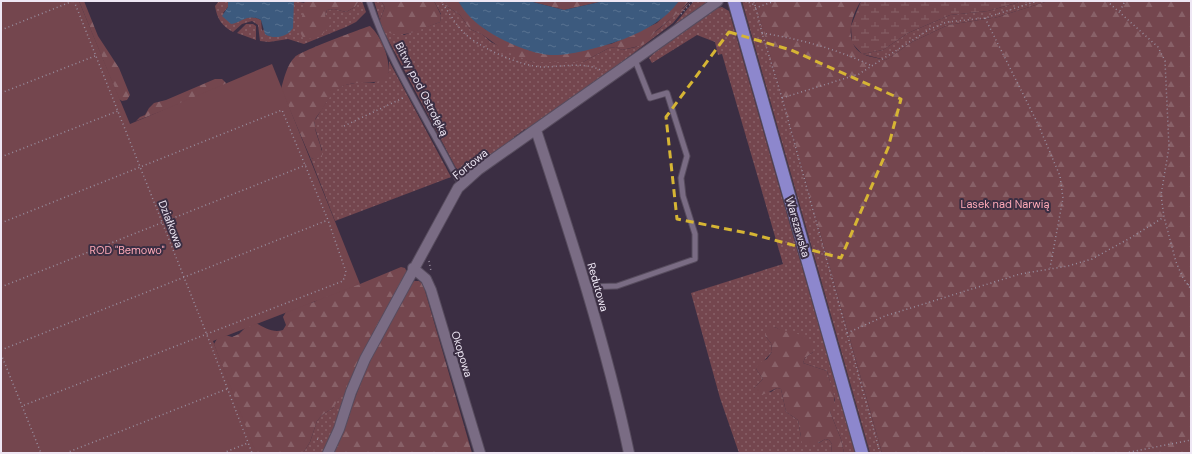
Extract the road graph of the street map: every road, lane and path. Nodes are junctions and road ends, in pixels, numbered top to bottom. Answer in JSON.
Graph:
{"nodes":[{"id":1,"x":73,"y":1,"type":"edge"},
{"id":2,"x":369,"y":1,"type":"edge"},
{"id":3,"x":440,"y":1,"type":"edge"},
{"id":4,"x":718,"y":1,"type":"edge"},
{"id":5,"x":734,"y":1,"type":"edge"},
{"id":6,"x":743,"y":1,"type":"edge"},
{"id":7,"x":754,"y":1,"type":"edge"},
{"id":8,"x":775,"y":1,"type":"edge"},
{"id":9,"x":1037,"y":1,"type":"edge"},
{"id":10,"x":1107,"y":1,"type":"edge"},
{"id":11,"x":1125,"y":1,"type":"edge"},
{"id":12,"x":755,"y":6,"type":"junction"},
{"id":13,"x":1120,"y":11,"type":"junction"},
{"id":14,"x":985,"y":18,"type":"junction"},
{"id":15,"x":1,"y":30,"type":"edge"},
{"id":16,"x":762,"y":33,"type":"junction"},
{"id":17,"x":95,"y":56,"type":"junction"},
{"id":18,"x":635,"y":60,"type":"junction"},
{"id":19,"x":872,"y":66,"type":"junction"},
{"id":20,"x":610,"y":79,"type":"junction"},
{"id":21,"x":1,"y":93,"type":"edge"},
{"id":22,"x":412,"y":94,"type":"junction"},
{"id":23,"x":782,"y":98,"type":"junction"},
{"id":24,"x":118,"y":111,"type":"junction"},
{"id":25,"x":344,"y":126,"type":"dead end"},
{"id":26,"x":536,"y":130,"type":"junction"},
{"id":27,"x":1,"y":157,"type":"edge"},
{"id":28,"x":306,"y":165,"type":"junction"},
{"id":29,"x":140,"y":167,"type":"junction"},
{"id":30,"x":462,"y":183,"type":"junction"},
{"id":31,"x":1164,"y":217,"type":"junction"},
{"id":32,"x":328,"y":220,"type":"junction"},
{"id":33,"x":1,"y":223,"type":"edge"},
{"id":34,"x":162,"y":223,"type":"junction"},
{"id":35,"x":413,"y":268,"type":"junction"},
{"id":36,"x":1050,"y":268,"type":"junction"},
{"id":37,"x":184,"y":278,"type":"junction"},
{"id":38,"x":1191,"y":281,"type":"edge"},
{"id":39,"x":1188,"y":284,"type":"junction"},
{"id":40,"x":1,"y":287,"type":"edge"},
{"id":41,"x":585,"y":287,"type":"junction"},
{"id":42,"x":1191,"y":289,"type":"edge"},
{"id":43,"x":847,"y":333,"type":"junction"},
{"id":44,"x":207,"y":335,"type":"junction"},
{"id":45,"x":1,"y":350,"type":"edge"},
{"id":46,"x":1,"y":354,"type":"edge"},
{"id":47,"x":228,"y":389,"type":"junction"},
{"id":48,"x":22,"y":406,"type":"junction"},
{"id":49,"x":1191,"y":440,"type":"edge"},
{"id":50,"x":248,"y":443,"type":"junction"},
{"id":51,"x":40,"y":453,"type":"edge"},
{"id":52,"x":66,"y":453,"type":"edge"},
{"id":53,"x":223,"y":453,"type":"edge"},
{"id":54,"x":252,"y":453,"type":"edge"},
{"id":55,"x":328,"y":453,"type":"edge"},
{"id":56,"x":480,"y":453,"type":"edge"},
{"id":57,"x":629,"y":453,"type":"edge"},
{"id":58,"x":862,"y":453,"type":"edge"},
{"id":59,"x":880,"y":453,"type":"edge"},
{"id":60,"x":1125,"y":453,"type":"edge"}],
"edges":[{"from":1,"to":15,"type":"path"},
{"from":1,"to":17,"type":"path","name":"Działkowa"},
{"from":2,"to":22,"type":"lane","name":"Bitwy pod Ostrołęką"},
{"from":3,"to":20,"type":"path"},
{"from":4,"to":18,"type":"street","name":"Fortowa"},
{"from":5,"to":58,"type":"main road","name":"Warszawska"},
{"from":6,"to":12,"type":"path"},
{"from":7,"to":12,"type":"path"},
{"from":8,"to":12,"type":"path"},
{"from":9,"to":14,"type":"path"},
{"from":10,"to":13,"type":"path"},
{"from":11,"to":13,"type":"path"},
{"from":12,"to":16,"type":"path"},
{"from":13,"to":31,"type":"path"},
{"from":14,"to":19,"type":"path"},
{"from":14,"to":36,"type":"path"},
{"from":16,"to":19,"type":"path"},
{"from":16,"to":23,"type":"path"},
{"from":17,"to":21,"type":"path"},
{"from":17,"to":24,"type":"path","name":"Działkowa"},
{"from":18,"to":20,"type":"street","name":"Fortowa"},
{"from":18,"to":41,"type":"lane"},
{"from":19,"to":23,"type":"path"},
{"from":20,"to":26,"type":"street","name":"Fortowa"},
{"from":22,"to":25,"type":"path"},
{"from":22,"to":30,"type":"lane","name":"Bitwy pod Ostrołęką"},
{"from":23,"to":43,"type":"path"},
{"from":24,"to":27,"type":"path"},
{"from":24,"to":29,"type":"path","name":"Działkowa"},
{"from":26,"to":30,"type":"street","name":"Fortowa"},
{"from":26,"to":41,"type":"street","name":"Redutowa"},
{"from":28,"to":29,"type":"path"},
{"from":28,"to":32,"type":"path"},
{"from":28,"to":34,"type":"path"},
{"from":29,"to":33,"type":"path"},
{"from":29,"to":34,"type":"path","name":"Działkowa"},
{"from":30,"to":35,"type":"street","name":"Fortowa"},
{"from":31,"to":36,"type":"path"},
{"from":31,"to":39,"type":"path"},
{"from":32,"to":37,"type":"path"},
{"from":32,"to":44,"type":"path"},
{"from":34,"to":37,"type":"path","name":"Działkowa"},
{"from":34,"to":40,"type":"path"},
{"from":35,"to":55,"type":"street","name":"Fortowa"},
{"from":35,"to":56,"type":"street","name":"Okopowa"},
{"from":36,"to":43,"type":"path"},
{"from":37,"to":44,"type":"path","name":"Działkowa"},
{"from":37,"to":45,"type":"path"},
{"from":38,"to":39,"type":"path"},
{"from":39,"to":42,"type":"path"},
{"from":41,"to":57,"type":"street","name":"Redutowa"},
{"from":43,"to":59,"type":"path"},
{"from":44,"to":47,"type":"path","name":"Działkowa"},
{"from":44,"to":48,"type":"path"},
{"from":46,"to":48,"type":"path"},
{"from":47,"to":50,"type":"path","name":"Działkowa"},
{"from":47,"to":52,"type":"path"},
{"from":48,"to":51,"type":"path"},
{"from":49,"to":60,"type":"path"},
{"from":50,"to":53,"type":"path"},
{"from":50,"to":54,"type":"path","name":"Działkowa"}]}
